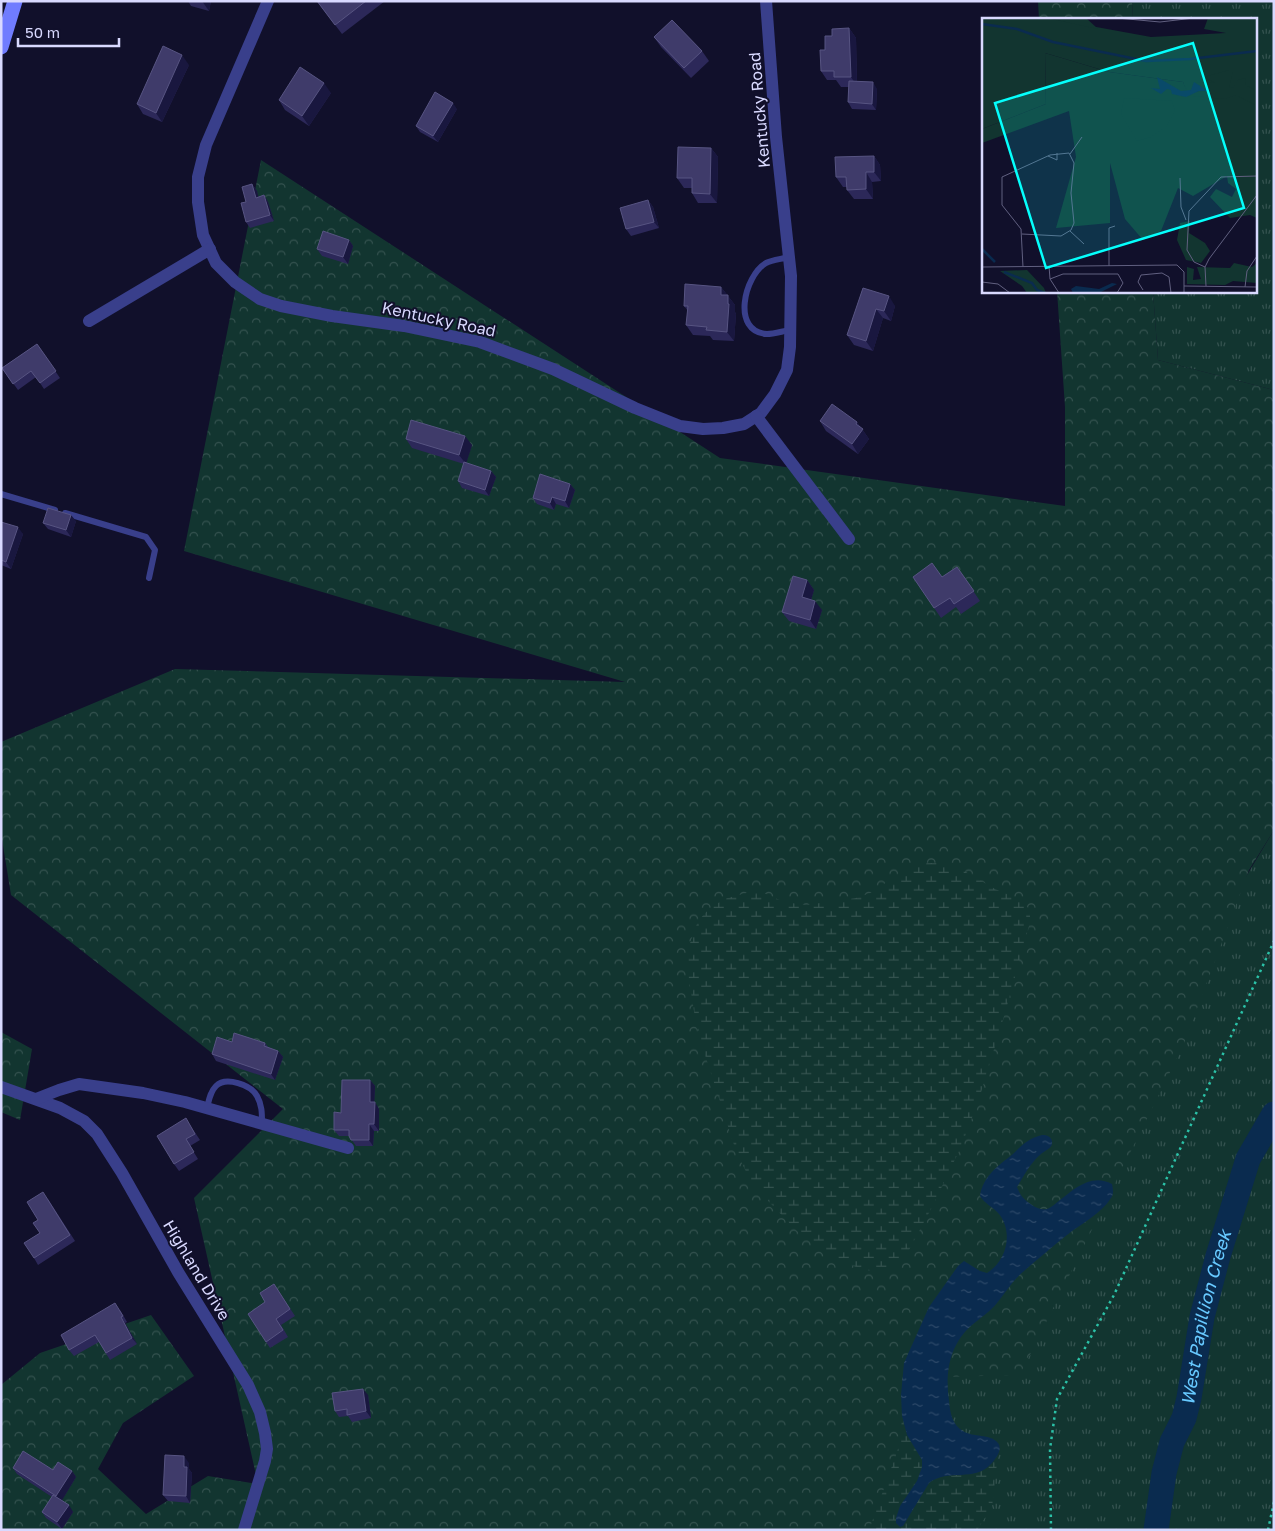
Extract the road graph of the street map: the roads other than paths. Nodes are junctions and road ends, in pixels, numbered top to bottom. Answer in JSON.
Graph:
{"nodes":[{"id":1,"x":15,"y":1,"type":"edge"},
{"id":2,"x":268,"y":1,"type":"edge"},
{"id":3,"x":766,"y":1,"type":"edge"},
{"id":4,"x":4,"y":25,"type":"edge"},
{"id":5,"x":1,"y":47,"type":"edge"},
{"id":6,"x":210,"y":249,"type":"junction"},
{"id":7,"x":789,"y":257,"type":"junction"},
{"id":8,"x":89,"y":322,"type":"dead end"},
{"id":9,"x":790,"y":330,"type":"junction"},
{"id":10,"x":756,"y":416,"type":"junction"},
{"id":11,"x":1,"y":494,"type":"edge"},
{"id":12,"x":848,"y":539,"type":"dead end"},
{"id":13,"x":150,"y":578,"type":"dead end"},
{"id":14,"x":1,"y":1087,"type":"edge"},
{"id":15,"x":36,"y":1099,"type":"junction"},
{"id":16,"x":207,"y":1108,"type":"junction"},
{"id":17,"x":262,"y":1123,"type":"junction"},
{"id":18,"x":348,"y":1148,"type":"dead end"},
{"id":19,"x":244,"y":1530,"type":"edge"}],
"edges":[{"from":1,"to":4,"type":"street"},
{"from":2,"to":6,"type":"street","name":"Kentucky Road"},
{"from":3,"to":7,"type":"street","name":"Kentucky Road"},
{"from":4,"to":5,"type":"street"},
{"from":6,"to":8,"type":"street"},
{"from":6,"to":10,"type":"street","name":"Kentucky Road"},
{"from":7,"to":9,"type":"street","name":"Kentucky Road"},
{"from":7,"to":9,"type":"lane"},
{"from":9,"to":10,"type":"street","name":"Kentucky Road"},
{"from":10,"to":12,"type":"street"},
{"from":11,"to":13,"type":"lane"},
{"from":14,"to":15,"type":"street","name":"Highland Drive"},
{"from":15,"to":16,"type":"street"},
{"from":15,"to":19,"type":"street","name":"Highland Drive"},
{"from":16,"to":17,"type":"street"},
{"from":16,"to":17,"type":"lane"},
{"from":17,"to":18,"type":"street"}]}
